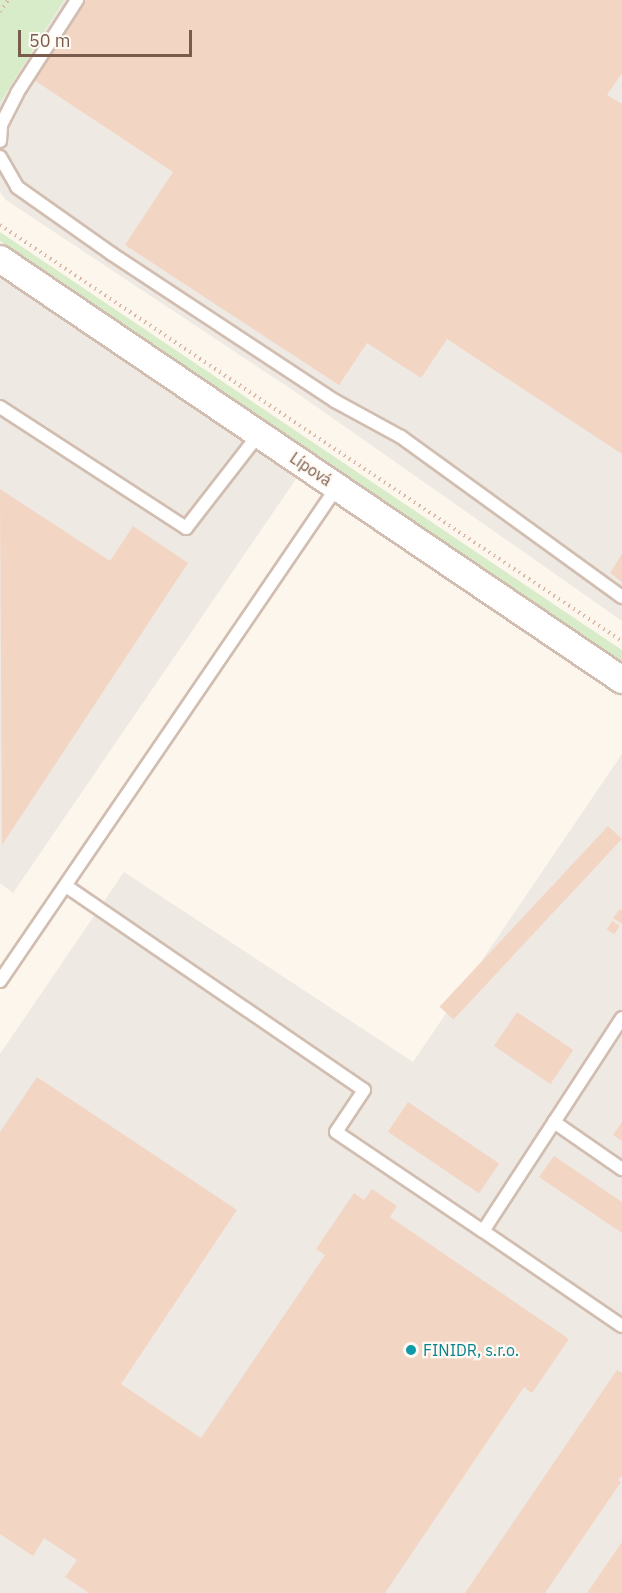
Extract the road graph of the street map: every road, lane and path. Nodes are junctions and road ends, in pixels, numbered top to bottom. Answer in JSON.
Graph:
{"nodes":[{"id":1,"x":8,"y":0,"type":"edge"},
{"id":2,"x":77,"y":0,"type":"edge"},
{"id":3,"x":0,"y":12,"type":"edge"},
{"id":4,"x":0,"y":141,"type":"edge"},
{"id":5,"x":0,"y":156,"type":"edge"},
{"id":6,"x":0,"y":225,"type":"edge"},
{"id":7,"x":0,"y":259,"type":"edge"},
{"id":8,"x":0,"y":407,"type":"edge"},
{"id":9,"x":259,"y":434,"type":"junction"},
{"id":10,"x":338,"y":487,"type":"junction"},
{"id":11,"x":622,"y":597,"type":"edge"},
{"id":12,"x":622,"y":641,"type":"edge"},
{"id":13,"x":622,"y":680,"type":"edge"},
{"id":14,"x":66,"y":886,"type":"junction"},
{"id":15,"x":0,"y":981,"type":"edge"},
{"id":16,"x":622,"y":1018,"type":"edge"},
{"id":17,"x":554,"y":1122,"type":"junction"},
{"id":18,"x":622,"y":1169,"type":"edge"},
{"id":19,"x":483,"y":1231,"type":"junction"},
{"id":20,"x":622,"y":1326,"type":"edge"}],
"edges":[{"from":1,"to":3,"type":"path"},
{"from":2,"to":4,"type":"lane"},
{"from":5,"to":11,"type":"lane"},
{"from":6,"to":12,"type":"path"},
{"from":7,"to":9,"type":"street","name":"Lípová"},
{"from":8,"to":9,"type":"lane"},
{"from":9,"to":10,"type":"street","name":"Lípová"},
{"from":10,"to":13,"type":"street","name":"Lípová"},
{"from":10,"to":14,"type":"lane"},
{"from":14,"to":15,"type":"lane"},
{"from":14,"to":19,"type":"lane"},
{"from":16,"to":17,"type":"lane"},
{"from":17,"to":18,"type":"lane"},
{"from":17,"to":19,"type":"lane"},
{"from":19,"to":20,"type":"lane"}]}
